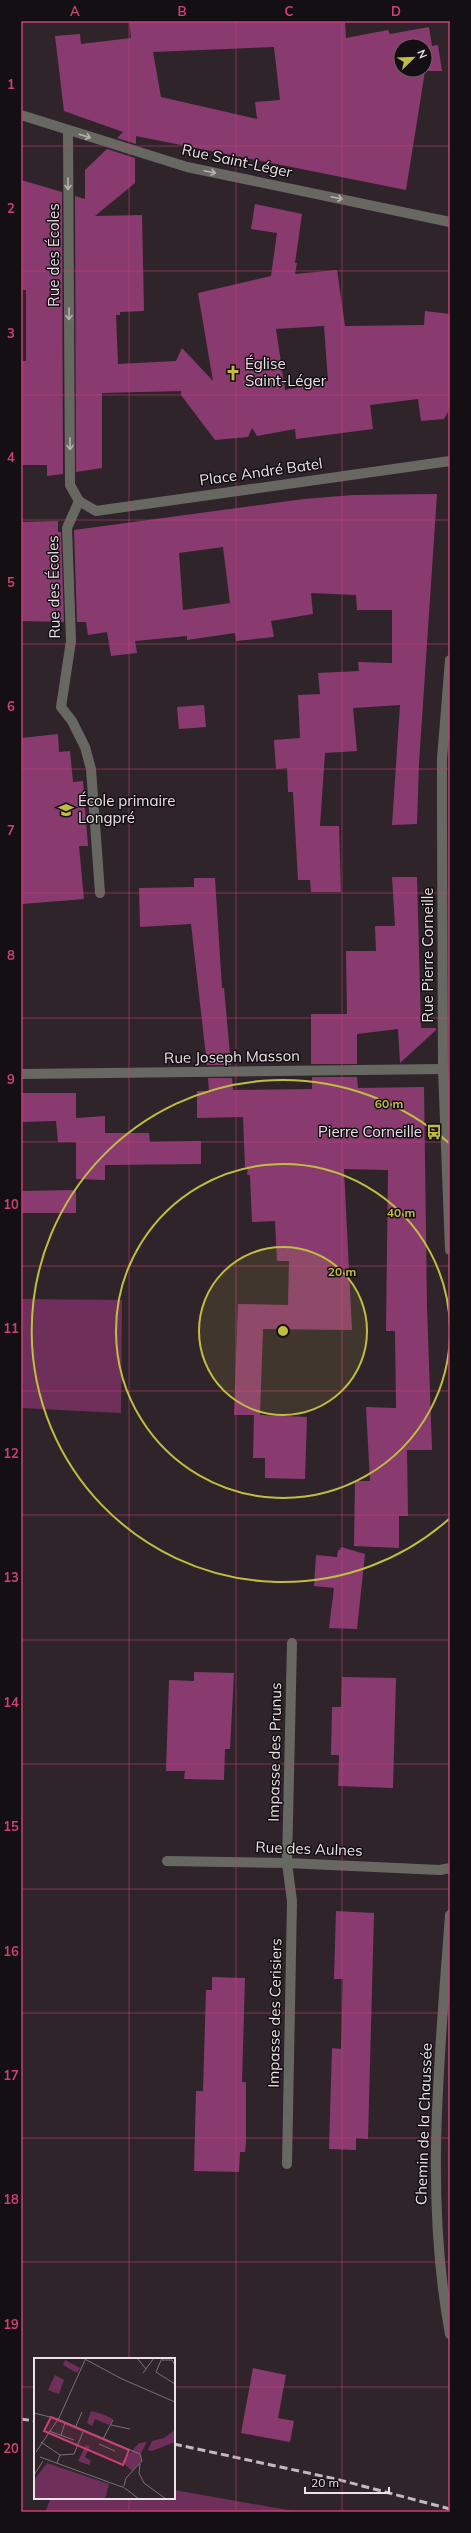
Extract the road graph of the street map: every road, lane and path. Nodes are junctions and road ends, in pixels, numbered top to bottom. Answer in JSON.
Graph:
{"nodes":[{"id":1,"x":21,"y":115,"type":"edge"},
{"id":2,"x":68,"y":131,"type":"junction"},
{"id":3,"x":450,"y":222,"type":"edge"},
{"id":4,"x":450,"y":461,"type":"edge"},
{"id":5,"x":79,"y":501,"type":"junction"},
{"id":6,"x":450,"y":660,"type":"edge"},
{"id":7,"x":446,"y":809,"type":"edge"},
{"id":8,"x":100,"y":893,"type":"dead end"},
{"id":9,"x":443,"y":1069,"type":"junction"},
{"id":10,"x":21,"y":1074,"type":"edge"},
{"id":11,"x":450,"y":1250,"type":"edge"},
{"id":12,"x":292,"y":1643,"type":"dead end"},
{"id":13,"x":167,"y":1861,"type":"dead end"},
{"id":14,"x":287,"y":1863,"type":"junction"},
{"id":15,"x":450,"y":1868,"type":"edge"},
{"id":16,"x":450,"y":1915,"type":"edge"},
{"id":17,"x":287,"y":2164,"type":"dead end"},
{"id":18,"x":450,"y":2334,"type":"edge"}],
"edges":[{"from":1,"to":2,"type":"street","name":"Rue Saint-Léger"},
{"from":2,"to":3,"type":"street","name":"Rue Saint-Léger","one_way":true},
{"from":2,"to":5,"type":"street","name":"Rue des Écoles","one_way":true},
{"from":4,"to":5,"type":"street","name":"Place André Batel"},
{"from":5,"to":8,"type":"street","name":"Rue des Écoles"},
{"from":6,"to":7,"type":"street","name":"Rue Pierre Corneille"},
{"from":7,"to":9,"type":"street","name":"Rue Pierre Corneille"},
{"from":9,"to":10,"type":"street","name":"Rue Joseph Masson"},
{"from":9,"to":11,"type":"street","name":"Rue Pierre Corneille"},
{"from":12,"to":14,"type":"street","name":"Impasse des Prunus"},
{"from":13,"to":14,"type":"street","name":"Rue des Aulnes"},
{"from":14,"to":15,"type":"street","name":"Rue des Aulnes"},
{"from":14,"to":17,"type":"street","name":"Impasse des Cerisiers"},
{"from":16,"to":18,"type":"street","name":"Chemin de la Chaussée"}]}
